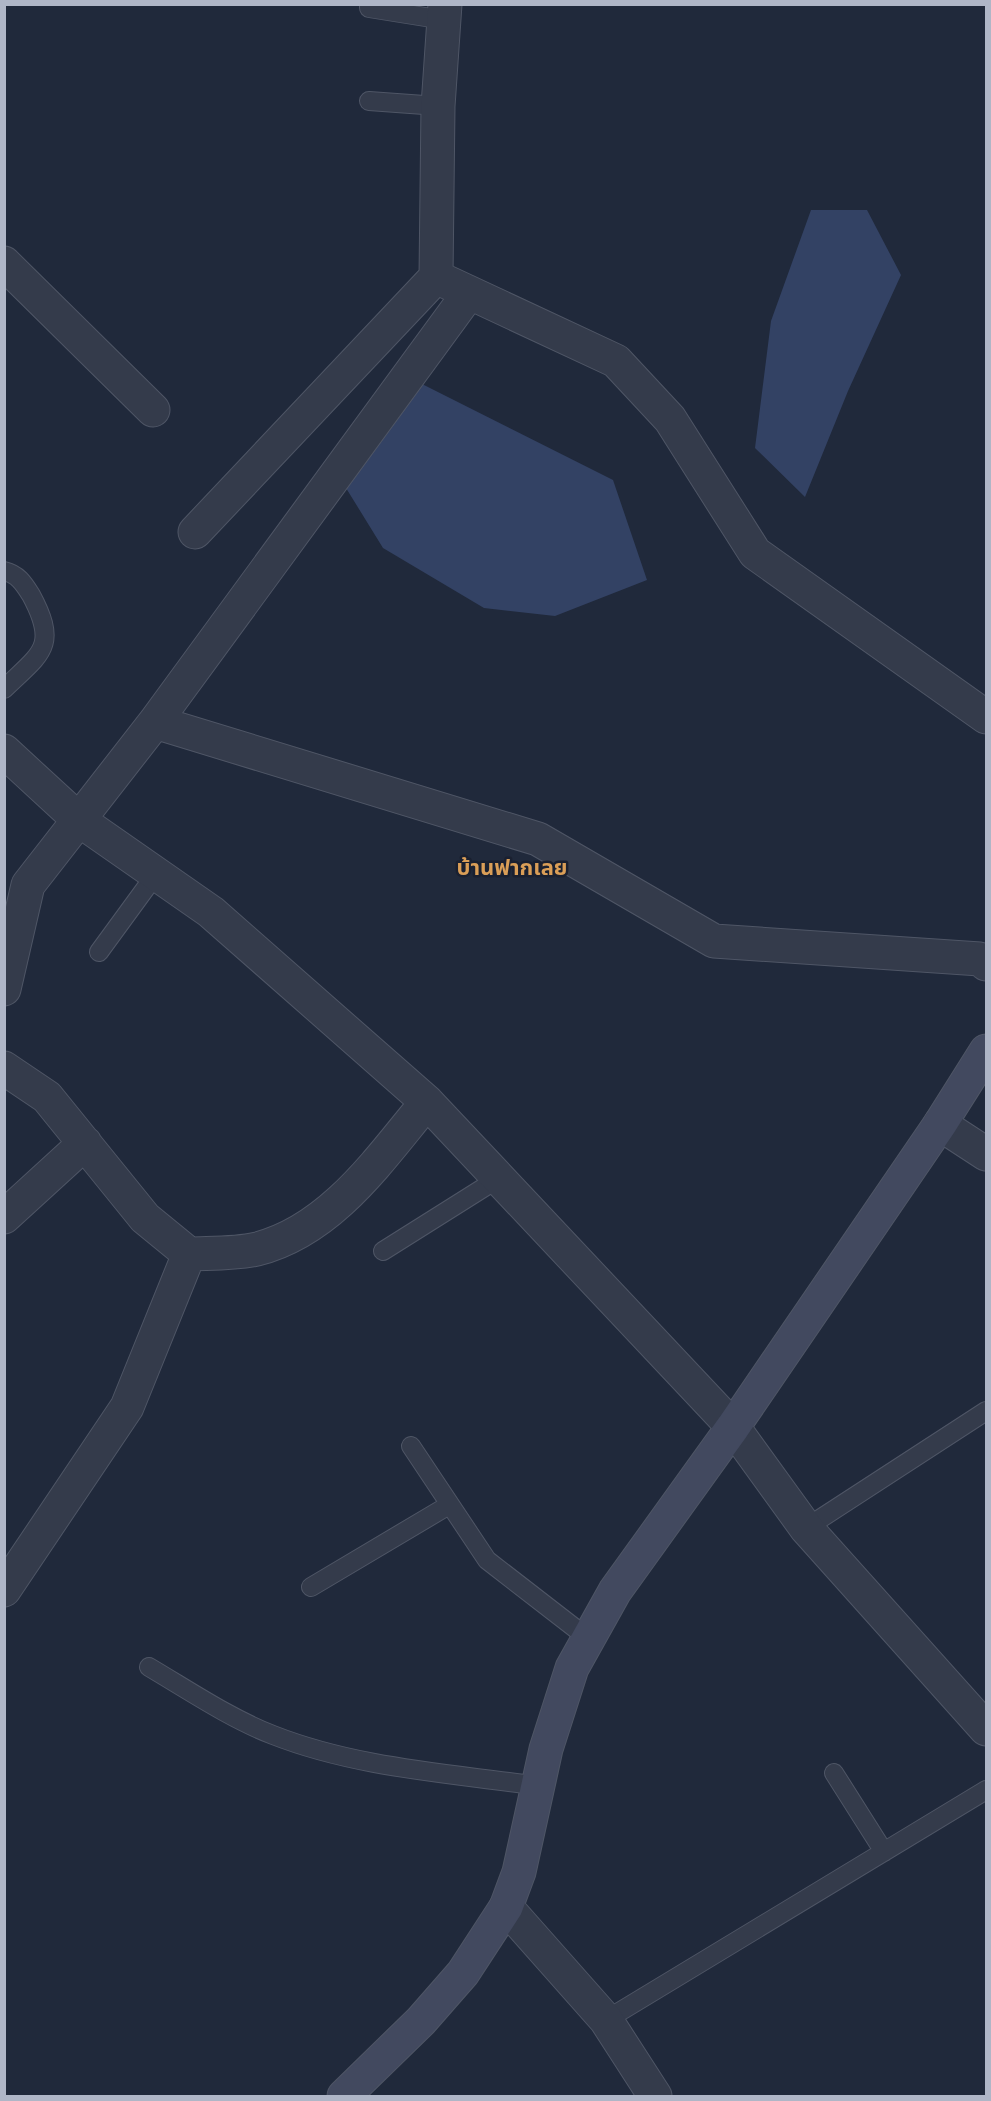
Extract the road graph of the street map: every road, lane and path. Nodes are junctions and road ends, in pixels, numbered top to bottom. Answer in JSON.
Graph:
{"nodes":[{"id":1,"x":369,"y":4,"type":"edge"},
{"id":2,"x":445,"y":12,"type":"edge"},
{"id":3,"x":369,"y":101,"type":"dead end"},
{"id":4,"x":438,"y":106,"type":"junction"},
{"id":5,"x":4,"y":263,"type":"edge"},
{"id":6,"x":436,"y":277,"type":"junction"},
{"id":7,"x":469,"y":292,"type":"junction"},
{"id":8,"x":153,"y":410,"type":"dead end"},
{"id":9,"x":195,"y":532,"type":"dead end"},
{"id":10,"x":4,"y":571,"type":"edge"},
{"id":11,"x":4,"y":689,"type":"edge"},
{"id":12,"x":987,"y":717,"type":"edge"},
{"id":13,"x":155,"y":722,"type":"junction"},
{"id":14,"x":4,"y":751,"type":"edge"},
{"id":15,"x":79,"y":820,"type":"junction"},
{"id":16,"x":156,"y":874,"type":"junction"},
{"id":17,"x":99,"y":952,"type":"dead end"},
{"id":18,"x":987,"y":964,"type":"edge"},
{"id":19,"x":4,"y":989,"type":"edge"},
{"id":20,"x":987,"y":1051,"type":"edge"},
{"id":21,"x":4,"y":1068,"type":"edge"},
{"id":22,"x":427,"y":1102,"type":"junction"},
{"id":23,"x":940,"y":1124,"type":"junction"},
{"id":24,"x":85,"y":1143,"type":"junction"},
{"id":25,"x":987,"y":1154,"type":"edge"},
{"id":26,"x":498,"y":1178,"type":"junction"},
{"id":27,"x":4,"y":1217,"type":"edge"},
{"id":28,"x":383,"y":1251,"type":"dead end"},
{"id":29,"x":189,"y":1254,"type":"junction"},
{"id":30,"x":987,"y":1411,"type":"edge"},
{"id":31,"x":733,"y":1427,"type":"junction"},
{"id":32,"x":411,"y":1446,"type":"dead end"},
{"id":33,"x":449,"y":1505,"type":"junction"},
{"id":34,"x":806,"y":1528,"type":"junction"},
{"id":35,"x":311,"y":1587,"type":"dead end"},
{"id":36,"x":4,"y":1590,"type":"edge"},
{"id":37,"x":589,"y":1639,"type":"junction"},
{"id":38,"x":149,"y":1667,"type":"dead end"},
{"id":39,"x":987,"y":1729,"type":"edge"},
{"id":40,"x":834,"y":1773,"type":"dead end"},
{"id":41,"x":537,"y":1785,"type":"junction"},
{"id":42,"x":987,"y":1790,"type":"edge"},
{"id":43,"x":884,"y":1852,"type":"junction"},
{"id":44,"x":506,"y":1907,"type":"junction"},
{"id":45,"x":606,"y":2020,"type":"junction"},
{"id":46,"x":344,"y":2097,"type":"edge"},
{"id":47,"x":655,"y":2097,"type":"edge"}],
"edges":[{"from":1,"to":2,"type":"lane"},
{"from":2,"to":4,"type":"street"},
{"from":3,"to":4,"type":"lane"},
{"from":4,"to":6,"type":"street"},
{"from":5,"to":8,"type":"street"},
{"from":6,"to":7,"type":"street"},
{"from":6,"to":9,"type":"street"},
{"from":7,"to":12,"type":"street"},
{"from":7,"to":13,"type":"street"},
{"from":10,"to":11,"type":"lane"},
{"from":13,"to":15,"type":"street"},
{"from":13,"to":18,"type":"street"},
{"from":14,"to":15,"type":"street"},
{"from":15,"to":16,"type":"street"},
{"from":15,"to":19,"type":"street"},
{"from":16,"to":17,"type":"lane"},
{"from":16,"to":22,"type":"street"},
{"from":20,"to":23,"type":"main road"},
{"from":21,"to":24,"type":"street"},
{"from":22,"to":26,"type":"street"},
{"from":22,"to":29,"type":"street"},
{"from":23,"to":25,"type":"street"},
{"from":23,"to":31,"type":"main road"},
{"from":24,"to":27,"type":"street"},
{"from":24,"to":29,"type":"street"},
{"from":26,"to":28,"type":"lane"},
{"from":26,"to":31,"type":"street"},
{"from":29,"to":36,"type":"street"},
{"from":30,"to":34,"type":"lane"},
{"from":31,"to":34,"type":"street"},
{"from":31,"to":37,"type":"main road"},
{"from":32,"to":33,"type":"lane"},
{"from":33,"to":35,"type":"lane"},
{"from":33,"to":37,"type":"lane"},
{"from":34,"to":39,"type":"street"},
{"from":37,"to":41,"type":"main road"},
{"from":38,"to":41,"type":"lane"},
{"from":40,"to":43,"type":"lane"},
{"from":41,"to":44,"type":"main road"},
{"from":42,"to":43,"type":"lane"},
{"from":43,"to":45,"type":"lane"},
{"from":44,"to":45,"type":"street"},
{"from":44,"to":46,"type":"main road"},
{"from":45,"to":47,"type":"street"}]}
